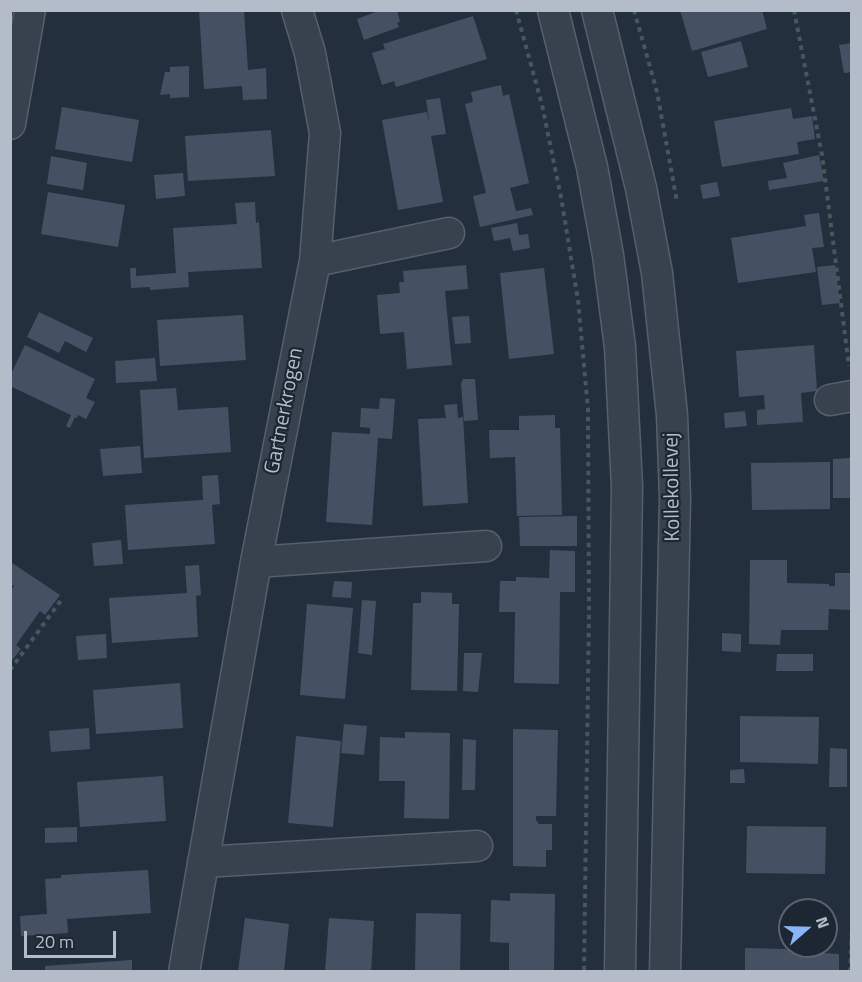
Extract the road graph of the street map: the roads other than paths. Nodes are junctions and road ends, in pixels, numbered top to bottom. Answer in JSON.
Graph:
{"nodes":[{"id":1,"x":30,"y":10,"type":"edge"},
{"id":2,"x":297,"y":10,"type":"edge"},
{"id":3,"x":553,"y":10,"type":"edge"},
{"id":4,"x":597,"y":10,"type":"edge"},
{"id":5,"x":10,"y":124,"type":"edge"},
{"id":6,"x":449,"y":232,"type":"dead end"},
{"id":7,"x":315,"y":261,"type":"junction"},
{"id":8,"x":486,"y":546,"type":"dead end"},
{"id":9,"x":256,"y":562,"type":"junction"},
{"id":10,"x":477,"y":846,"type":"dead end"},
{"id":11,"x":203,"y":862,"type":"junction"},
{"id":12,"x":184,"y":972,"type":"edge"},
{"id":13,"x":620,"y":972,"type":"edge"},
{"id":14,"x":665,"y":972,"type":"edge"}],
"edges":[{"from":1,"to":5,"type":"street"},
{"from":2,"to":7,"type":"street","name":"Gartnerkrogen"},
{"from":3,"to":13,"type":"street"},
{"from":4,"to":14,"type":"street","name":"Kollekollevej"},
{"from":6,"to":7,"type":"street"},
{"from":7,"to":9,"type":"street","name":"Gartnerkrogen"},
{"from":8,"to":9,"type":"street"},
{"from":9,"to":11,"type":"street","name":"Gartnerkrogen"},
{"from":10,"to":11,"type":"street"},
{"from":11,"to":12,"type":"street","name":"Gartnerkrogen"}]}
